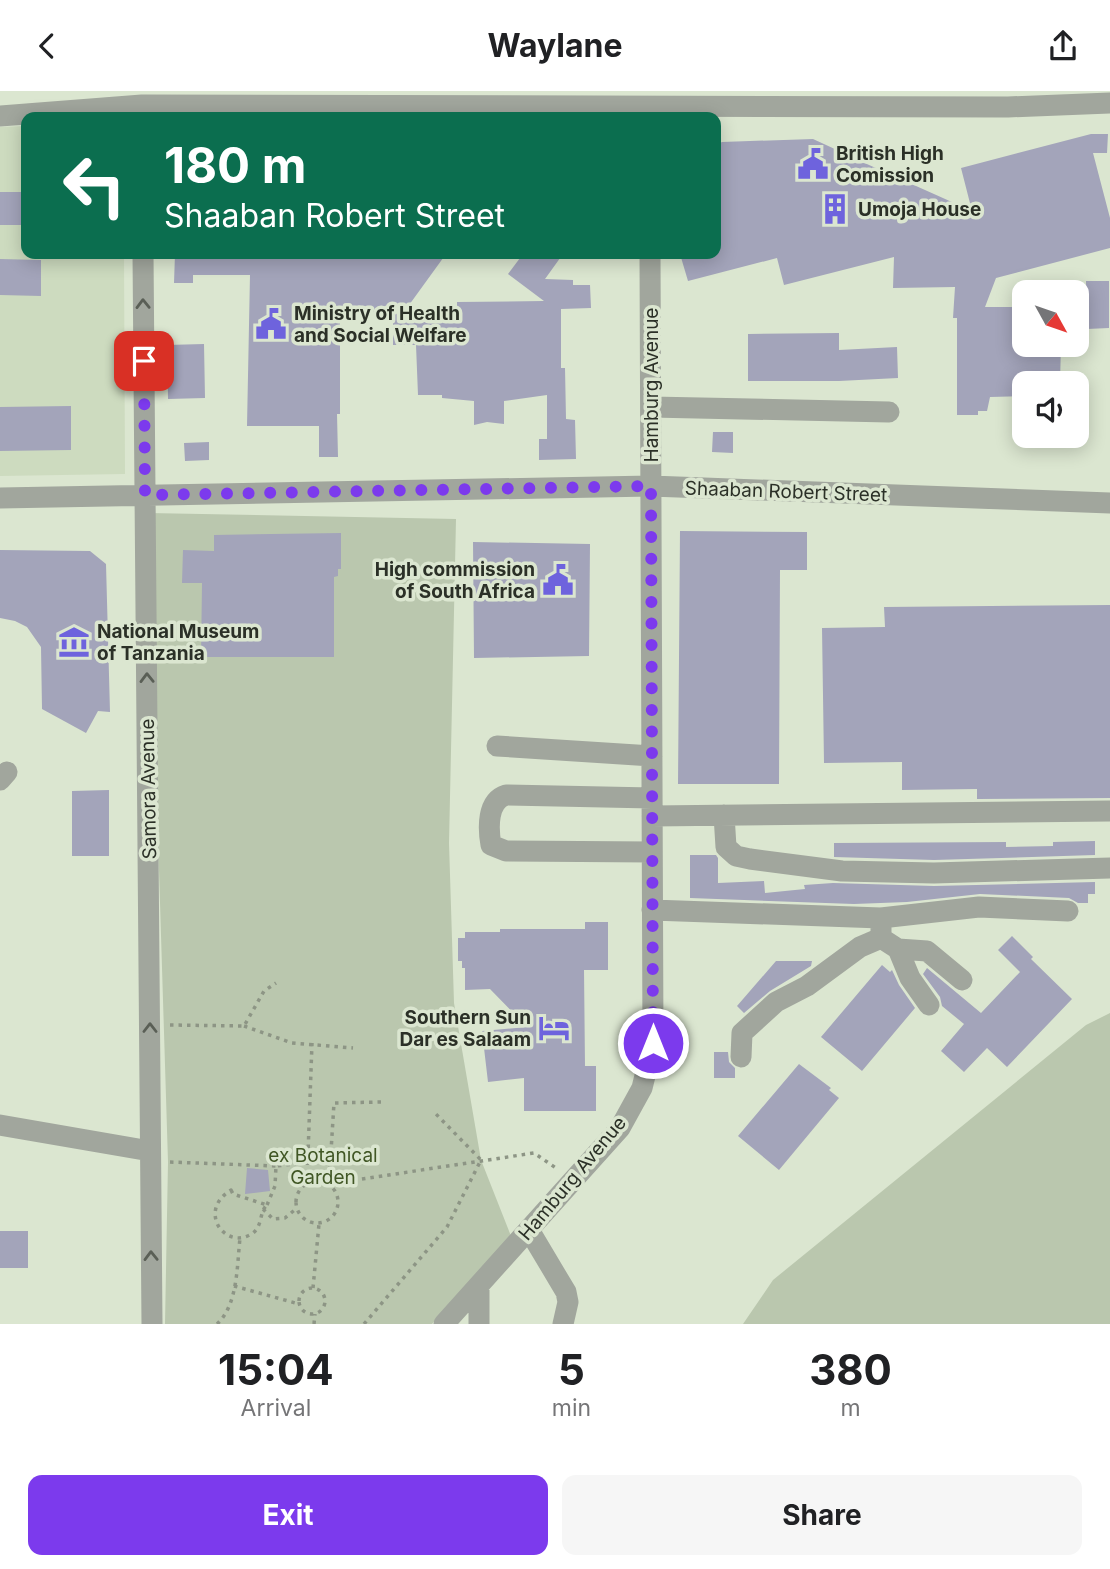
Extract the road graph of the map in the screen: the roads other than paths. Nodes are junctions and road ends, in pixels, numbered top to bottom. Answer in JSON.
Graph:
{"nodes":[{"id":1,"x":1110,"y":103,"type":"edge"},
{"id":2,"x":142,"y":104,"type":"edge"},
{"id":3,"x":650,"y":105,"type":"edge"},
{"id":4,"x":47,"y":112,"type":"edge"},
{"id":5,"x":21,"y":114,"type":"edge"},
{"id":6,"x":0,"y":116,"type":"edge"},
{"id":7,"x":143,"y":259,"type":"edge"},
{"id":8,"x":650,"y":259,"type":"edge"},
{"id":9,"x":651,"y":407,"type":"junction"},
{"id":10,"x":889,"y":412,"type":"dead end"},
{"id":11,"x":651,"y":486,"type":"junction"},
{"id":12,"x":145,"y":495,"type":"junction"},
{"id":13,"x":0,"y":498,"type":"edge"},
{"id":14,"x":1110,"y":503,"type":"edge"},
{"id":15,"x":497,"y":746,"type":"dead end"},
{"id":16,"x":652,"y":756,"type":"junction"},
{"id":17,"x":652,"y":807,"type":"junction"},
{"id":18,"x":1110,"y":811,"type":"edge"},
{"id":19,"x":724,"y":815,"type":"junction"},
{"id":20,"x":652,"y":852,"type":"junction"},
{"id":21,"x":1110,"y":867,"type":"edge"},
{"id":22,"x":652,"y":910,"type":"junction"},
{"id":23,"x":1068,"y":911,"type":"dead end"},
{"id":24,"x":887,"y":935,"type":"junction"},
{"id":25,"x":962,"y":980,"type":"dead end"},
{"id":26,"x":929,"y":1005,"type":"dead end"},
{"id":27,"x":741,"y":1057,"type":"dead end"},
{"id":28,"x":0,"y":1125,"type":"edge"},
{"id":29,"x":159,"y":1157,"type":"junction"},
{"id":30,"x":529,"y":1230,"type":"junction"},
{"id":31,"x":479,"y":1286,"type":"junction"},
{"id":32,"x":152,"y":1324,"type":"edge"},
{"id":33,"x":444,"y":1324,"type":"edge"},
{"id":34,"x":479,"y":1324,"type":"edge"},
{"id":35,"x":563,"y":1324,"type":"edge"}],
"edges":[{"from":1,"to":3,"type":"street"},
{"from":2,"to":3,"type":"street"},
{"from":2,"to":4,"type":"street"},
{"from":5,"to":6,"type":"street"},
{"from":12,"to":7,"type":"street","name":"Samora Avenue","one_way":true},
{"from":8,"to":9,"type":"street","name":"Hamburg Avenue"},
{"from":9,"to":10,"type":"street"},
{"from":9,"to":11,"type":"street","name":"Hamburg Avenue"},
{"from":11,"to":12,"type":"street","name":"Shaaban Robert Street"},
{"from":11,"to":14,"type":"street","name":"Shaaban Robert Street"},
{"from":11,"to":16,"type":"street","name":"Hamburg Avenue"},
{"from":12,"to":13,"type":"street","name":"Shaaban Robert Street"},
{"from":29,"to":12,"type":"street","name":"Samora Avenue","one_way":true},
{"from":15,"to":16,"type":"street"},
{"from":16,"to":17,"type":"street","name":"Hamburg Avenue"},
{"from":17,"to":19,"type":"street"},
{"from":17,"to":20,"type":"street","name":"Hamburg Avenue"},
{"from":17,"to":20,"type":"street"},
{"from":18,"to":19,"type":"street"},
{"from":19,"to":21,"type":"street"},
{"from":20,"to":22,"type":"street","name":"Hamburg Avenue"},
{"from":22,"to":24,"type":"street"},
{"from":22,"to":30,"type":"street","name":"Hamburg Avenue"},
{"from":23,"to":24,"type":"street"},
{"from":24,"to":25,"type":"street"},
{"from":24,"to":26,"type":"street"},
{"from":24,"to":27,"type":"street"},
{"from":28,"to":29,"type":"street"},
{"from":32,"to":29,"type":"street","name":"Samora Avenue","one_way":true},
{"from":30,"to":31,"type":"street","name":"Hamburg Avenue"},
{"from":30,"to":35,"type":"street"},
{"from":31,"to":33,"type":"street","name":"Hamburg Avenue"},
{"from":31,"to":34,"type":"street"}]}
